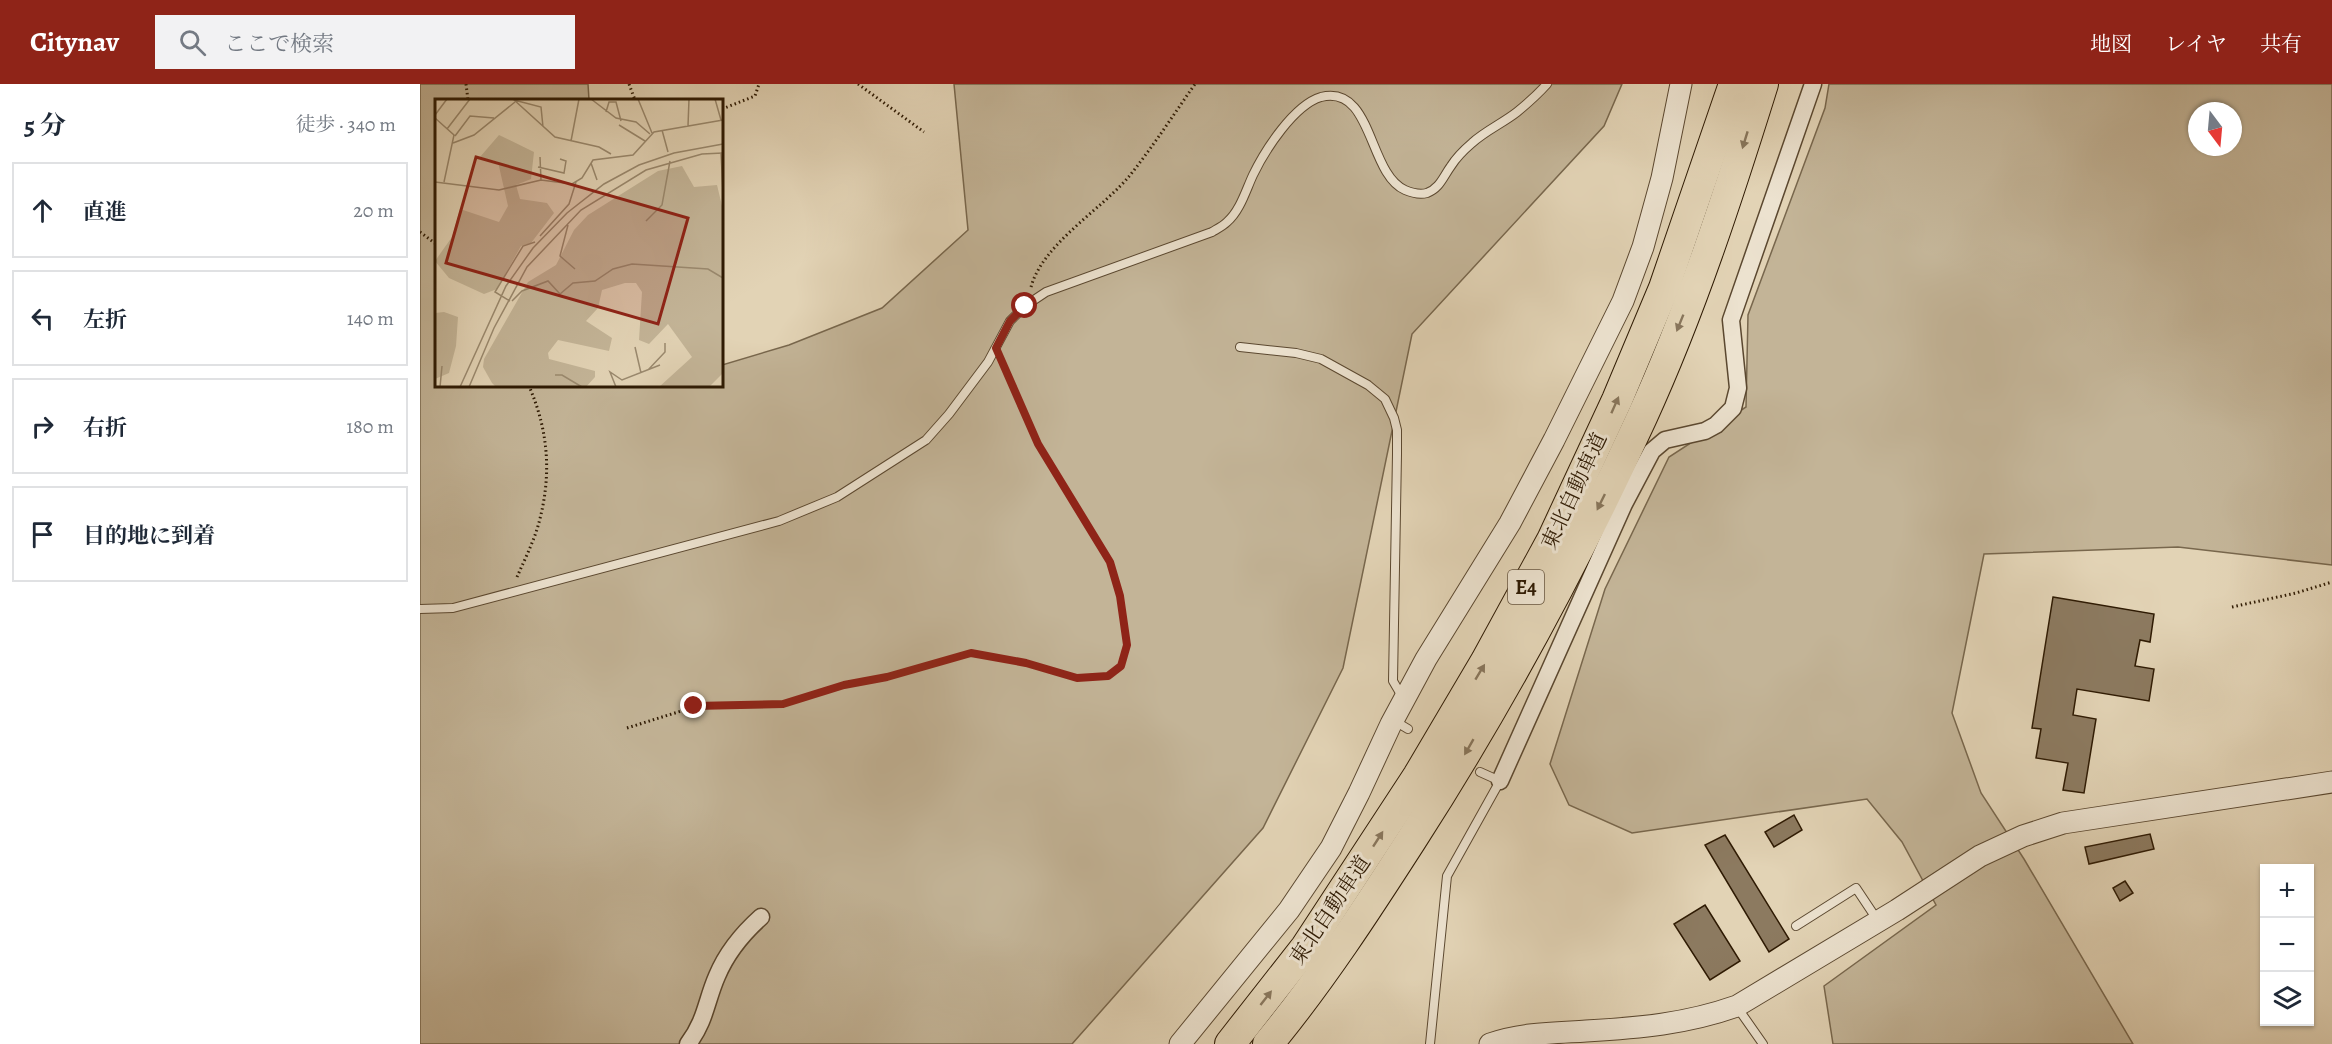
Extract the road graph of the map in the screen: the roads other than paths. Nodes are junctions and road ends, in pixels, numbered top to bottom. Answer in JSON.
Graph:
{"nodes":[{"id":1,"x":1547,"y":84,"type":"edge"},
{"id":2,"x":1681,"y":84,"type":"edge"},
{"id":3,"x":1734,"y":84,"type":"edge"},
{"id":4,"x":1763,"y":84,"type":"edge"},
{"id":5,"x":1813,"y":84,"type":"edge"},
{"id":6,"x":1240,"y":347,"type":"dead end"},
{"id":7,"x":420,"y":609,"type":"edge"},
{"id":8,"x":1404,"y":700,"type":"junction"},
{"id":9,"x":1480,"y":772,"type":"dead end"},
{"id":10,"x":1500,"y":781,"type":"junction"},
{"id":11,"x":2332,"y":782,"type":"edge"},
{"id":12,"x":761,"y":917,"type":"dead end"},
{"id":13,"x":1878,"y":922,"type":"junction"},
{"id":14,"x":1796,"y":926,"type":"dead end"},
{"id":15,"x":1737,"y":1006,"type":"junction"},
{"id":16,"x":1755,"y":1035,"type":"junction"},
{"id":17,"x":688,"y":1044,"type":"edge"},
{"id":18,"x":1180,"y":1044,"type":"edge"},
{"id":19,"x":1230,"y":1044,"type":"edge"},
{"id":20,"x":1268,"y":1044,"type":"edge"},
{"id":21,"x":1430,"y":1044,"type":"edge"},
{"id":22,"x":1490,"y":1044,"type":"edge"},
{"id":23,"x":1751,"y":1044,"type":"edge"},
{"id":24,"x":1763,"y":1044,"type":"edge"}],
"edges":[{"from":1,"to":7,"type":"lane"},
{"from":2,"to":8,"type":"street"},
{"from":19,"to":3,"type":"highway","name":"東北自動車道","number":"E4","one_way":true},
{"from":4,"to":20,"type":"highway","name":"東北自動車道","number":"E4","one_way":true},
{"from":5,"to":10,"type":"street"},
{"from":6,"to":8,"type":"lane"},
{"from":8,"to":18,"type":"street"},
{"from":9,"to":10,"type":"lane"},
{"from":10,"to":21,"type":"lane"},
{"from":11,"to":13,"type":"street"},
{"from":12,"to":17,"type":"street"},
{"from":13,"to":14,"type":"lane"},
{"from":13,"to":15,"type":"street"},
{"from":15,"to":16,"type":"lane"},
{"from":15,"to":22,"type":"street"},
{"from":16,"to":23,"type":"lane"},
{"from":16,"to":24,"type":"lane"}]}
